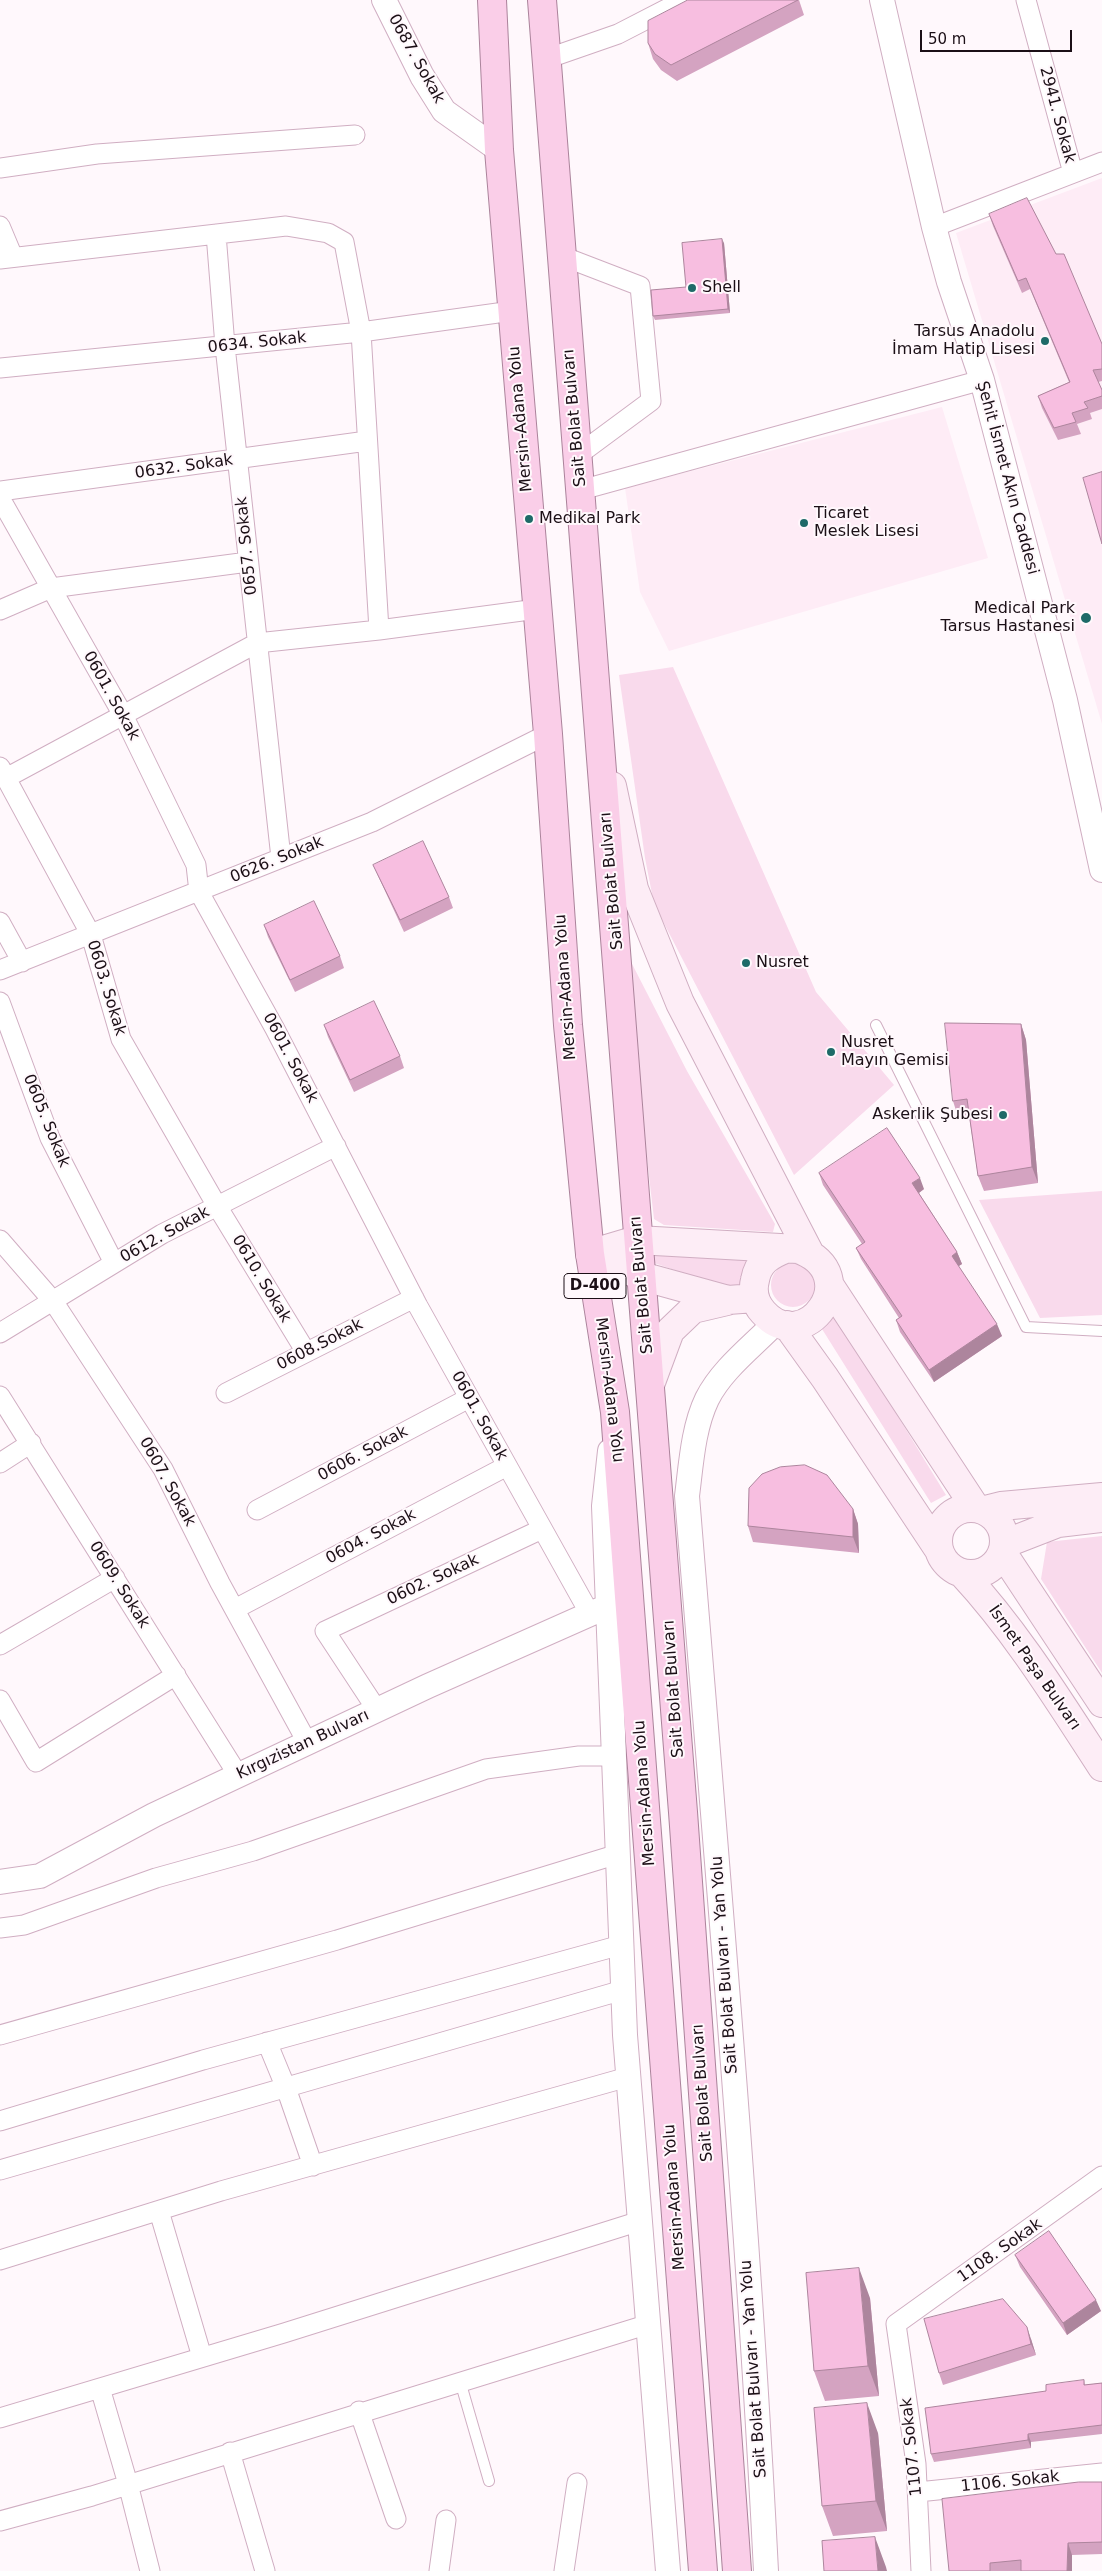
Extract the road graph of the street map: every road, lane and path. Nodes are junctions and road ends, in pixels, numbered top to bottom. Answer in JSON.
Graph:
{"nodes":[{"id":1,"x":384,"y":0,"type":"edge"},
{"id":2,"x":492,"y":0,"type":"edge"},
{"id":3,"x":542,"y":0,"type":"edge"},
{"id":4,"x":684,"y":0,"type":"edge"},
{"id":5,"x":882,"y":0,"type":"edge"},
{"id":6,"x":1026,"y":0,"type":"edge"},
{"id":7,"x":546,"y":59,"type":"junction"},
{"id":8,"x":355,"y":135,"type":"dead end"},
{"id":9,"x":499,"y":150,"type":"junction"},
{"id":10,"x":1102,"y":162,"type":"edge"},
{"id":11,"x":0,"y":168,"type":"edge"},
{"id":12,"x":1073,"y":173,"type":"junction"},
{"id":13,"x":0,"y":226,"type":"edge"},
{"id":14,"x":934,"y":227,"type":"junction"},
{"id":15,"x":216,"y":234,"type":"junction"},
{"id":16,"x":562,"y":256,"type":"junction"},
{"id":17,"x":6,"y":258,"type":"edge"},
{"id":18,"x":512,"y":311,"type":"junction"},
{"id":19,"x":361,"y":332,"type":"junction"},
{"id":20,"x":224,"y":346,"type":"junction"},
{"id":21,"x":0,"y":368,"type":"edge"},
{"id":22,"x":982,"y":380,"type":"junction"},
{"id":23,"x":368,"y":441,"type":"junction"},
{"id":24,"x":578,"y":455,"type":"junction"},
{"id":25,"x":237,"y":459,"type":"junction"},
{"id":26,"x":581,"y":490,"type":"junction"},
{"id":27,"x":0,"y":491,"type":"edge"},
{"id":28,"x":0,"y":498,"type":"edge"},
{"id":29,"x":248,"y":562,"type":"junction"},
{"id":30,"x":51,"y":588,"type":"junction"},
{"id":31,"x":537,"y":609,"type":"junction"},
{"id":32,"x":0,"y":610,"type":"edge"},
{"id":33,"x":379,"y":630,"type":"junction"},
{"id":34,"x":257,"y":643,"type":"junction"},
{"id":35,"x":123,"y":716,"type":"junction"},
{"id":36,"x":599,"y":723,"type":"junction"},
{"id":37,"x":548,"y":734,"type":"junction"},
{"id":38,"x":3,"y":773,"type":"edge"},
{"id":39,"x":1101,"y":854,"type":"edge"},
{"id":40,"x":281,"y":858,"type":"junction"},
{"id":41,"x":199,"y":892,"type":"junction"},
{"id":42,"x":0,"y":922,"type":"edge"},
{"id":43,"x":91,"y":935,"type":"junction"},
{"id":44,"x":22,"y":962,"type":"junction"},
{"id":45,"x":0,"y":970,"type":"edge"},
{"id":46,"x":0,"y":1002,"type":"edge"},
{"id":47,"x":876,"y":1025,"type":"dead end"},
{"id":48,"x":336,"y":1146,"type":"junction"},
{"id":49,"x":217,"y":1206,"type":"junction"},
{"id":50,"x":0,"y":1240,"type":"edge"},
{"id":51,"x":637,"y":1240,"type":"junction"},
{"id":52,"x":798,"y":1251,"type":"junction"},
{"id":53,"x":590,"y":1254,"type":"junction"},
{"id":54,"x":114,"y":1263,"type":"junction"},
{"id":55,"x":641,"y":1276,"type":"junction"},
{"id":56,"x":830,"y":1286,"type":"junction"},
{"id":57,"x":414,"y":1298,"type":"junction"},
{"id":58,"x":755,"y":1298,"type":"junction"},
{"id":59,"x":728,"y":1300,"type":"junction"},
{"id":60,"x":53,"y":1301,"type":"junction"},
{"id":61,"x":782,"y":1324,"type":"junction"},
{"id":62,"x":1102,"y":1331,"type":"edge"},
{"id":63,"x":0,"y":1333,"type":"edge"},
{"id":64,"x":306,"y":1352,"type":"junction"},
{"id":65,"x":650,"y":1385,"type":"junction"},
{"id":66,"x":226,"y":1392,"type":"dead end"},
{"id":67,"x":0,"y":1396,"type":"edge"},
{"id":68,"x":469,"y":1398,"type":"junction"},
{"id":69,"x":615,"y":1412,"type":"junction"},
{"id":70,"x":31,"y":1443,"type":"junction"},
{"id":71,"x":0,"y":1464,"type":"edge"},
{"id":72,"x":507,"y":1466,"type":"junction"},
{"id":73,"x":1102,"y":1497,"type":"edge"},
{"id":74,"x":980,"y":1509,"type":"junction"},
{"id":75,"x":257,"y":1510,"type":"dead end"},
{"id":76,"x":1102,"y":1518,"type":"edge"},
{"id":77,"x":542,"y":1529,"type":"junction"},
{"id":78,"x":1003,"y":1548,"type":"junction"},
{"id":79,"x":939,"y":1550,"type":"junction"},
{"id":80,"x":962,"y":1573,"type":"junction"},
{"id":81,"x":114,"y":1578,"type":"junction"},
{"id":82,"x":235,"y":1609,"type":"junction"},
{"id":83,"x":599,"y":1610,"type":"junction"},
{"id":84,"x":0,"y":1645,"type":"edge"},
{"id":85,"x":176,"y":1676,"type":"junction"},
{"id":86,"x":0,"y":1700,"type":"edge"},
{"id":87,"x":1102,"y":1703,"type":"edge"},
{"id":88,"x":377,"y":1710,"type":"junction"},
{"id":89,"x":307,"y":1742,"type":"junction"},
{"id":90,"x":614,"y":1756,"type":"junction"},
{"id":91,"x":1102,"y":1767,"type":"edge"},
{"id":92,"x":238,"y":1775,"type":"junction"},
{"id":93,"x":618,"y":1854,"type":"junction"},
{"id":94,"x":0,"y":1882,"type":"edge"},
{"id":95,"x":0,"y":1928,"type":"edge"},
{"id":96,"x":621,"y":1946,"type":"junction"},
{"id":97,"x":623,"y":1990,"type":"junction"},
{"id":98,"x":0,"y":2035,"type":"edge"},
{"id":99,"x":267,"y":2042,"type":"junction"},
{"id":100,"x":628,"y":2077,"type":"junction"},
{"id":101,"x":286,"y":2088,"type":"junction"},
{"id":102,"x":0,"y":2121,"type":"edge"},
{"id":103,"x":313,"y":2166,"type":"junction"},
{"id":104,"x":0,"y":2170,"type":"edge"},
{"id":105,"x":1102,"y":2176,"type":"edge"},
{"id":106,"x":159,"y":2210,"type":"junction"},
{"id":107,"x":640,"y":2221,"type":"junction"},
{"id":108,"x":0,"y":2260,"type":"edge"},
{"id":109,"x":648,"y":2324,"type":"junction"},
{"id":110,"x":896,"y":2324,"type":"joint"},
{"id":111,"x":202,"y":2357,"type":"junction"},
{"id":112,"x":460,"y":2381,"type":"junction"},
{"id":113,"x":100,"y":2388,"type":"junction"},
{"id":114,"x":359,"y":2411,"type":"junction"},
{"id":115,"x":0,"y":2418,"type":"edge"},
{"id":116,"x":230,"y":2452,"type":"junction"},
{"id":117,"x":1102,"y":2472,"type":"edge"},
{"id":118,"x":488,"y":2481,"type":"dead end"},
{"id":119,"x":577,"y":2483,"type":"dead end"},
{"id":120,"x":128,"y":2484,"type":"junction"},
{"id":121,"x":918,"y":2492,"type":"junction"},
{"id":122,"x":396,"y":2519,"type":"dead end"},
{"id":123,"x":446,"y":2520,"type":"dead end"},
{"id":124,"x":0,"y":2521,"type":"edge"},
{"id":125,"x":150,"y":2571,"type":"edge"},
{"id":126,"x":265,"y":2571,"type":"edge"},
{"id":127,"x":438,"y":2571,"type":"edge"},
{"id":128,"x":564,"y":2571,"type":"edge"},
{"id":129,"x":668,"y":2571,"type":"edge"},
{"id":130,"x":703,"y":2571,"type":"edge"},
{"id":131,"x":737,"y":2571,"type":"edge"},
{"id":132,"x":766,"y":2571,"type":"edge"},
{"id":133,"x":921,"y":2571,"type":"edge"}],
"edges":[{"from":1,"to":9,"type":"street","name":"0687. Sokak"},
{"from":2,"to":9,"type":"highway","name":"Mersin-Adana Yolu","number":"D-400"},
{"from":3,"to":7,"type":"highway","name":"Sait Bolat Bulvarı","number":"D-400"},
{"from":4,"to":7,"type":"street"},
{"from":5,"to":14,"type":"street","name":"Şehit İsmet Akın Caddesi"},
{"from":6,"to":12,"type":"street","name":"2941. Sokak"},
{"from":7,"to":16,"type":"highway","name":"Sait Bolat Bulvarı","number":"D-400"},
{"from":8,"to":11,"type":"street"},
{"from":9,"to":18,"type":"highway","name":"Mersin-Adana Yolu","number":"D-400"},
{"from":10,"to":12,"type":"street"},
{"from":12,"to":14,"type":"street"},
{"from":13,"to":17,"type":"street"},
{"from":14,"to":22,"type":"street","name":"Şehit İsmet Akın Caddesi"},
{"from":15,"to":17,"type":"street"},
{"from":15,"to":19,"type":"street"},
{"from":15,"to":20,"type":"street","name":"0657. Sokak"},
{"from":16,"to":24,"type":"highway","name":"Sait Bolat Bulvarı","number":"D-400"},
{"from":16,"to":24,"type":"street"},
{"from":18,"to":19,"type":"street","name":"0634. Sokak"},
{"from":18,"to":31,"type":"highway","name":"Mersin-Adana Yolu","number":"D-400"},
{"from":19,"to":20,"type":"street","name":"0634. Sokak"},
{"from":19,"to":23,"type":"street"},
{"from":20,"to":21,"type":"street","name":"0634. Sokak"},
{"from":20,"to":25,"type":"street","name":"0657. Sokak"},
{"from":22,"to":26,"type":"street"},
{"from":22,"to":39,"type":"street","name":"Şehit İsmet Akın Caddesi"},
{"from":23,"to":25,"type":"street","name":"0632. Sokak"},
{"from":23,"to":33,"type":"street"},
{"from":24,"to":26,"type":"highway","name":"Sait Bolat Bulvarı","number":"D-400"},
{"from":25,"to":27,"type":"street","name":"0632. Sokak"},
{"from":25,"to":29,"type":"street","name":"0657. Sokak"},
{"from":26,"to":36,"type":"highway","name":"Sait Bolat Bulvarı","number":"D-400"},
{"from":28,"to":30,"type":"street","name":"0601. Sokak"},
{"from":29,"to":30,"type":"street"},
{"from":29,"to":34,"type":"street","name":"0657. Sokak"},
{"from":30,"to":32,"type":"street"},
{"from":30,"to":35,"type":"street","name":"0601. Sokak"},
{"from":31,"to":33,"type":"street"},
{"from":31,"to":37,"type":"highway","name":"Mersin-Adana Yolu","number":"D-400"},
{"from":33,"to":34,"type":"street"},
{"from":34,"to":35,"type":"street"},
{"from":34,"to":40,"type":"street","name":"0657. Sokak"},
{"from":35,"to":38,"type":"street"},
{"from":35,"to":41,"type":"street","name":"0601. Sokak"},
{"from":36,"to":51,"type":"highway","name":"Sait Bolat Bulvarı","number":"D-400"},
{"from":36,"to":52,"type":"main road"},
{"from":37,"to":40,"type":"street","name":"0626. Sokak"},
{"from":37,"to":53,"type":"highway","name":"Mersin-Adana Yolu","number":"D-400"},
{"from":38,"to":43,"type":"street","name":"0603. Sokak"},
{"from":40,"to":41,"type":"street","name":"0626. Sokak"},
{"from":41,"to":43,"type":"street","name":"0626. Sokak"},
{"from":41,"to":48,"type":"street","name":"0601. Sokak"},
{"from":42,"to":44,"type":"street"},
{"from":43,"to":44,"type":"street","name":"0626. Sokak"},
{"from":43,"to":49,"type":"street","name":"0603. Sokak"},
{"from":44,"to":45,"type":"street","name":"0626. Sokak"},
{"from":46,"to":54,"type":"street","name":"0605. Sokak"},
{"from":47,"to":62,"type":"lane"},
{"from":48,"to":49,"type":"street","name":"0612. Sokak"},
{"from":48,"to":57,"type":"street","name":"0601. Sokak"},
{"from":49,"to":54,"type":"street","name":"0612. Sokak"},
{"from":49,"to":64,"type":"street","name":"0610. Sokak"},
{"from":50,"to":60,"type":"street","name":"0607. Sokak"},
{"from":51,"to":52,"type":"main road"},
{"from":51,"to":53,"type":"main road"},
{"from":51,"to":55,"type":"highway","name":"Sait Bolat Bulvarı","number":"D-400"},
{"from":52,"to":56,"type":"main road"},
{"from":52,"to":58,"type":"main road"},
{"from":53,"to":55,"type":"main road"},
{"from":53,"to":69,"type":"highway","name":"Mersin-Adana Yolu","number":"D-400"},
{"from":54,"to":60,"type":"street","name":"0612. Sokak"},
{"from":55,"to":59,"type":"main road"},
{"from":55,"to":65,"type":"highway","name":"Sait Bolat Bulvarı","number":"D-400"},
{"from":56,"to":61,"type":"main road"},
{"from":56,"to":74,"type":"main road"},
{"from":57,"to":64,"type":"street","name":"0608.Sokak"},
{"from":57,"to":68,"type":"street","name":"0601. Sokak"},
{"from":58,"to":59,"type":"main road"},
{"from":58,"to":61,"type":"main road"},
{"from":59,"to":65,"type":"main road"},
{"from":60,"to":63,"type":"street","name":"0612. Sokak"},
{"from":60,"to":82,"type":"street","name":"0607. Sokak"},
{"from":61,"to":79,"type":"main road"},
{"from":61,"to":132,"type":"street","name":"Sait Bolat Bulvarı - Yan Yolu"},
{"from":64,"to":66,"type":"street","name":"0608.Sokak"},
{"from":65,"to":131,"type":"highway","name":"Sait Bolat Bulvarı","number":"D-400"},
{"from":67,"to":70,"type":"street","name":"0609. Sokak"},
{"from":68,"to":72,"type":"street","name":"0601. Sokak"},
{"from":68,"to":75,"type":"street","name":"0606. Sokak"},
{"from":69,"to":83,"type":"street"},
{"from":69,"to":130,"type":"highway","name":"Mersin-Adana Yolu","number":"D-400"},
{"from":70,"to":71,"type":"street"},
{"from":70,"to":81,"type":"street","name":"0609. Sokak"},
{"from":72,"to":77,"type":"street","name":"0601. Sokak"},
{"from":72,"to":82,"type":"street","name":"0604. Sokak"},
{"from":73,"to":74,"type":"main road"},
{"from":74,"to":78,"type":"main road"},
{"from":74,"to":79,"type":"main road"},
{"from":76,"to":78,"type":"main road"},
{"from":77,"to":83,"type":"street","name":"0601. Sokak"},
{"from":77,"to":88,"type":"street","name":"0602. Sokak"},
{"from":78,"to":80,"type":"main road"},
{"from":78,"to":87,"type":"main road"},
{"from":79,"to":80,"type":"main road"},
{"from":80,"to":91,"type":"main road","name":"İsmet Paşa Bulvarı"},
{"from":81,"to":84,"type":"street"},
{"from":81,"to":85,"type":"street","name":"0609. Sokak"},
{"from":82,"to":89,"type":"street","name":"0607. Sokak"},
{"from":83,"to":88,"type":"street","name":"Kırgızistan Bulvarı"},
{"from":83,"to":90,"type":"street"},
{"from":85,"to":86,"type":"street"},
{"from":85,"to":92,"type":"street","name":"0609. Sokak"},
{"from":88,"to":89,"type":"street","name":"Kırgızistan Bulvarı"},
{"from":89,"to":92,"type":"street","name":"Kırgızistan Bulvarı"},
{"from":90,"to":93,"type":"street"},
{"from":90,"to":95,"type":"street"},
{"from":92,"to":94,"type":"street","name":"Kırgızistan Bulvarı"},
{"from":93,"to":96,"type":"street"},
{"from":93,"to":98,"type":"street"},
{"from":96,"to":97,"type":"street"},
{"from":96,"to":99,"type":"street"},
{"from":97,"to":100,"type":"street"},
{"from":97,"to":101,"type":"street"},
{"from":99,"to":101,"type":"street"},
{"from":99,"to":102,"type":"street"},
{"from":100,"to":103,"type":"street"},
{"from":100,"to":107,"type":"street"},
{"from":101,"to":103,"type":"street"},
{"from":101,"to":104,"type":"street"},
{"from":103,"to":106,"type":"street"},
{"from":105,"to":110,"type":"street","name":"1108. Sokak"},
{"from":106,"to":108,"type":"street"},
{"from":106,"to":111,"type":"street"},
{"from":107,"to":109,"type":"street"},
{"from":107,"to":111,"type":"street"},
{"from":109,"to":112,"type":"street"},
{"from":109,"to":129,"type":"street"},
{"from":110,"to":121,"type":"street","name":"1107. Sokak"},
{"from":111,"to":113,"type":"street"},
{"from":112,"to":114,"type":"street"},
{"from":112,"to":118,"type":"lane"},
{"from":113,"to":115,"type":"street"},
{"from":113,"to":120,"type":"street"},
{"from":114,"to":116,"type":"street"},
{"from":114,"to":122,"type":"street"},
{"from":116,"to":120,"type":"street"},
{"from":116,"to":126,"type":"street"},
{"from":117,"to":121,"type":"street","name":"1106. Sokak"},
{"from":119,"to":128,"type":"street"},
{"from":120,"to":124,"type":"street"},
{"from":120,"to":125,"type":"street"},
{"from":121,"to":133,"type":"street","name":"1107. Sokak"},
{"from":123,"to":127,"type":"street"}]}
